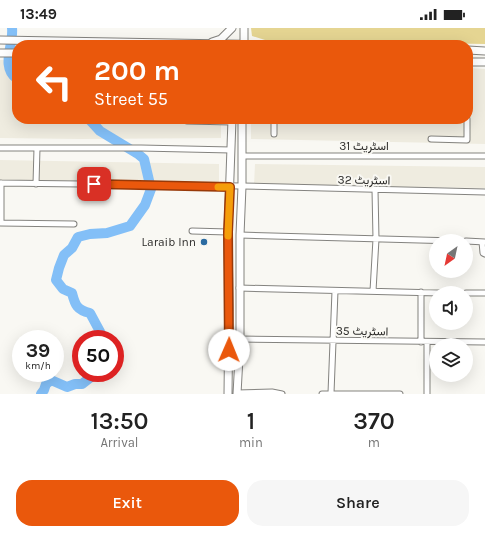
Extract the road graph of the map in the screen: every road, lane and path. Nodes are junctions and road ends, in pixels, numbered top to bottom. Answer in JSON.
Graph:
{"nodes":[{"id":1,"x":232,"y":28,"type":"edge"},
{"id":2,"x":244,"y":28,"type":"edge"},
{"id":3,"x":0,"y":40,"type":"edge"},
{"id":4,"x":12,"y":40,"type":"edge"},
{"id":5,"x":12,"y":40,"type":"edge"},
{"id":6,"x":31,"y":40,"type":"edge"},
{"id":7,"x":218,"y":40,"type":"edge"},
{"id":8,"x":233,"y":40,"type":"edge"},
{"id":9,"x":244,"y":40,"type":"edge"},
{"id":10,"x":473,"y":50,"type":"edge"},
{"id":11,"x":485,"y":51,"type":"edge"},
{"id":12,"x":0,"y":53,"type":"edge"},
{"id":13,"x":12,"y":53,"type":"edge"},
{"id":14,"x":473,"y":62,"type":"edge"},
{"id":15,"x":485,"y":62,"type":"edge"},
{"id":16,"x":232,"y":124,"type":"edge"},
{"id":17,"x":242,"y":124,"type":"edge"},
{"id":18,"x":274,"y":124,"type":"edge"},
{"id":19,"x":467,"y":124,"type":"edge"},
{"id":20,"x":274,"y":134,"type":"dead end"},
{"id":21,"x":431,"y":139,"type":"dead end"},
{"id":22,"x":0,"y":148,"type":"edge"},
{"id":23,"x":37,"y":148,"type":"junction"},
{"id":24,"x":231,"y":150,"type":"junction"},
{"id":25,"x":242,"y":156,"type":"junction"},
{"id":26,"x":485,"y":156,"type":"edge"},
{"id":27,"x":1,"y":183,"type":"edge"},
{"id":28,"x":36,"y":184,"type":"junction"},
{"id":29,"x":242,"y":186,"type":"junction"},
{"id":30,"x":230,"y":187,"type":"junction"},
{"id":31,"x":375,"y":190,"type":"junction"},
{"id":32,"x":485,"y":192,"type":"edge"},
{"id":33,"x":0,"y":223,"type":"edge"},
{"id":34,"x":74,"y":224,"type":"dead end"},
{"id":35,"x":192,"y":231,"type":"dead end"},
{"id":36,"x":228,"y":232,"type":"junction"},
{"id":37,"x":240,"y":235,"type":"junction"},
{"id":38,"x":376,"y":239,"type":"junction"},
{"id":39,"x":429,"y":240,"type":"edge"},
{"id":40,"x":473,"y":241,"type":"edge"},
{"id":41,"x":484,"y":242,"type":"edge"},
{"id":42,"x":485,"y":254,"type":"edge"},
{"id":43,"x":239,"y":288,"type":"junction"},
{"id":44,"x":334,"y":291,"type":"junction"},
{"id":45,"x":374,"y":292,"type":"junction"},
{"id":46,"x":421,"y":292,"type":"junction"},
{"id":47,"x":429,"y":292,"type":"edge"},
{"id":48,"x":473,"y":293,"type":"edge"},
{"id":49,"x":485,"y":293,"type":"edge"},
{"id":50,"x":240,"y":339,"type":"junction"},
{"id":51,"x":333,"y":340,"type":"junction"},
{"id":52,"x":421,"y":342,"type":"junction"},
{"id":53,"x":427,"y":342,"type":"junction"},
{"id":54,"x":485,"y":342,"type":"edge"},
{"id":55,"x":331,"y":393,"type":"edge"},
{"id":56,"x":228,"y":394,"type":"edge"},
{"id":57,"x":237,"y":394,"type":"edge"},
{"id":58,"x":282,"y":394,"type":"edge"},
{"id":59,"x":322,"y":394,"type":"edge"},
{"id":60,"x":348,"y":394,"type":"edge"},
{"id":61,"x":400,"y":394,"type":"edge"},
{"id":62,"x":427,"y":394,"type":"edge"}],
"edges":[{"from":1,"to":7,"type":"main road"},
{"from":1,"to":8,"type":"main road"},
{"from":2,"to":9,"type":"main road"},
{"from":3,"to":4,"type":"main road"},
{"from":5,"to":6,"type":"main road"},
{"from":10,"to":11,"type":"main road"},
{"from":12,"to":13,"type":"main road"},
{"from":14,"to":15,"type":"main road"},
{"from":16,"to":24,"type":"main road"},
{"from":17,"to":25,"type":"main road"},
{"from":18,"to":20,"type":"street"},
{"from":19,"to":21,"type":"street"},
{"from":22,"to":23,"type":"street"},
{"from":23,"to":24,"type":"street"},
{"from":23,"to":28,"type":"street"},
{"from":24,"to":30,"type":"main road"},
{"from":25,"to":26,"type":"street","name":"اسٹریٹ 31"},
{"from":25,"to":29,"type":"main road"},
{"from":27,"to":28,"type":"street","name":"اسٹریٹ 32"},
{"from":27,"to":33,"type":"street"},
{"from":28,"to":30,"type":"street","name":"اسٹریٹ 32"},
{"from":29,"to":30,"type":"street","name":"اسٹریٹ 32"},
{"from":29,"to":31,"type":"street","name":"اسٹریٹ 32"},
{"from":29,"to":37,"type":"main road"},
{"from":30,"to":36,"type":"main road"},
{"from":31,"to":32,"type":"street","name":"اسٹریٹ 32"},
{"from":31,"to":38,"type":"street"},
{"from":33,"to":34,"type":"street"},
{"from":35,"to":36,"type":"street"},
{"from":36,"to":56,"type":"main road"},
{"from":37,"to":38,"type":"street"},
{"from":37,"to":43,"type":"main road"},
{"from":38,"to":39,"type":"street"},
{"from":38,"to":45,"type":"street"},
{"from":40,"to":41,"type":"street"},
{"from":41,"to":42,"type":"street"},
{"from":43,"to":44,"type":"street"},
{"from":43,"to":50,"type":"main road"},
{"from":44,"to":45,"type":"street"},
{"from":44,"to":51,"type":"street"},
{"from":45,"to":46,"type":"street"},
{"from":46,"to":47,"type":"street"},
{"from":46,"to":52,"type":"street"},
{"from":48,"to":49,"type":"street"},
{"from":50,"to":51,"type":"street","name":"اسٹریٹ 35"},
{"from":50,"to":57,"type":"main road"},
{"from":51,"to":52,"type":"street","name":"اسٹریٹ 35"},
{"from":51,"to":55,"type":"street"},
{"from":52,"to":53,"type":"street","name":"اسٹریٹ 35"},
{"from":53,"to":54,"type":"street","name":"اسٹریٹ 35"},
{"from":53,"to":62,"type":"street"},
{"from":55,"to":59,"type":"street"},
{"from":55,"to":60,"type":"street"},
{"from":57,"to":58,"type":"street"},
{"from":60,"to":61,"type":"street"}]}
